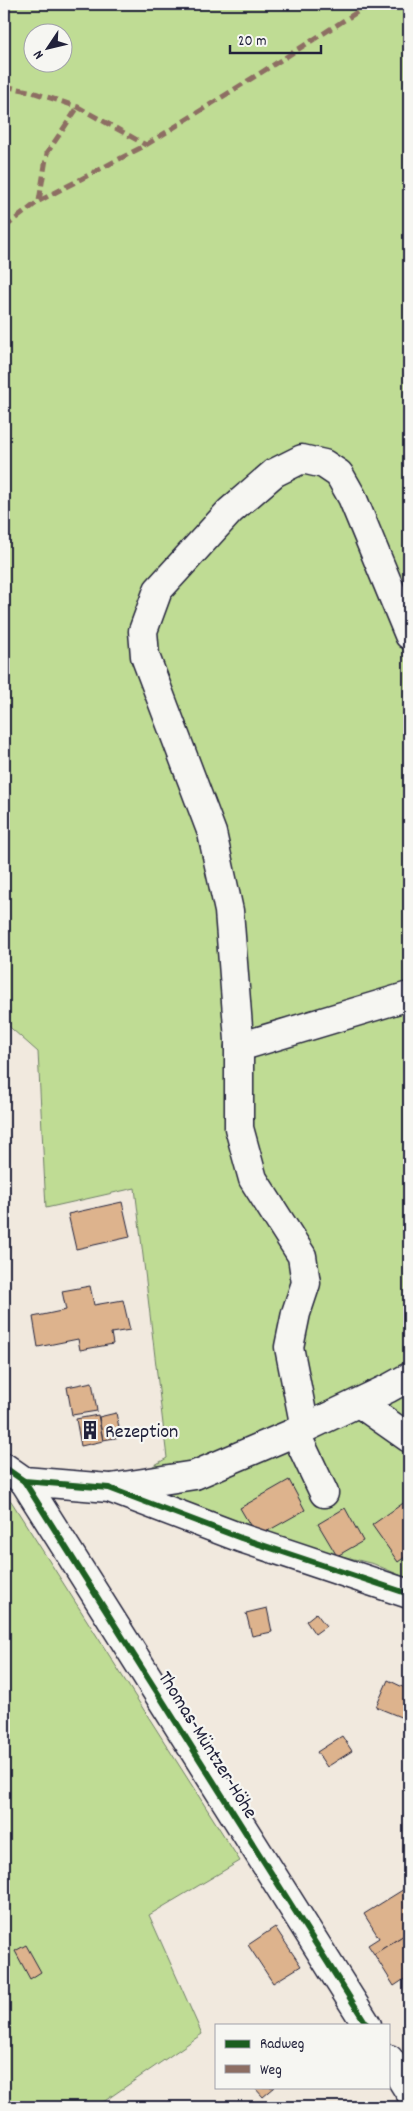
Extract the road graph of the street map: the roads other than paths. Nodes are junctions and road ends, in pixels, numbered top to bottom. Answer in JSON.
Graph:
{"nodes":[{"id":1,"x":409,"y":635,"type":"edge"},
{"id":2,"x":409,"y":996,"type":"edge"},
{"id":3,"x":239,"y":1046,"type":"junction"},
{"id":4,"x":409,"y":1377,"type":"edge"},
{"id":5,"x":359,"y":1403,"type":"junction"},
{"id":6,"x":300,"y":1430,"type":"junction"},
{"id":7,"x":409,"y":1438,"type":"edge"},
{"id":8,"x":14,"y":1474,"type":"edge"},
{"id":9,"x":109,"y":1488,"type":"junction"},
{"id":10,"x":324,"y":1493,"type":"dead end"},
{"id":11,"x":409,"y":1594,"type":"edge"},
{"id":12,"x":366,"y":2024,"type":"edge"},
{"id":13,"x":390,"y":2062,"type":"edge"},
{"id":14,"x":409,"y":2091,"type":"edge"}],
"edges":[{"from":1,"to":3,"type":"street"},
{"from":2,"to":3,"type":"street"},
{"from":3,"to":6,"type":"street"},
{"from":4,"to":5,"type":"street"},
{"from":5,"to":6,"type":"street"},
{"from":5,"to":7,"type":"street"},
{"from":6,"to":9,"type":"street"},
{"from":6,"to":10,"type":"street"},
{"from":8,"to":9,"type":"street","name":"Thomas-Müntzer-Höhe"},
{"from":8,"to":12,"type":"street","name":"Thomas-Müntzer-Höhe"},
{"from":9,"to":11,"type":"street","name":"Thomas-Müntzer-Höhe"},
{"from":13,"to":14,"type":"street"}]}
